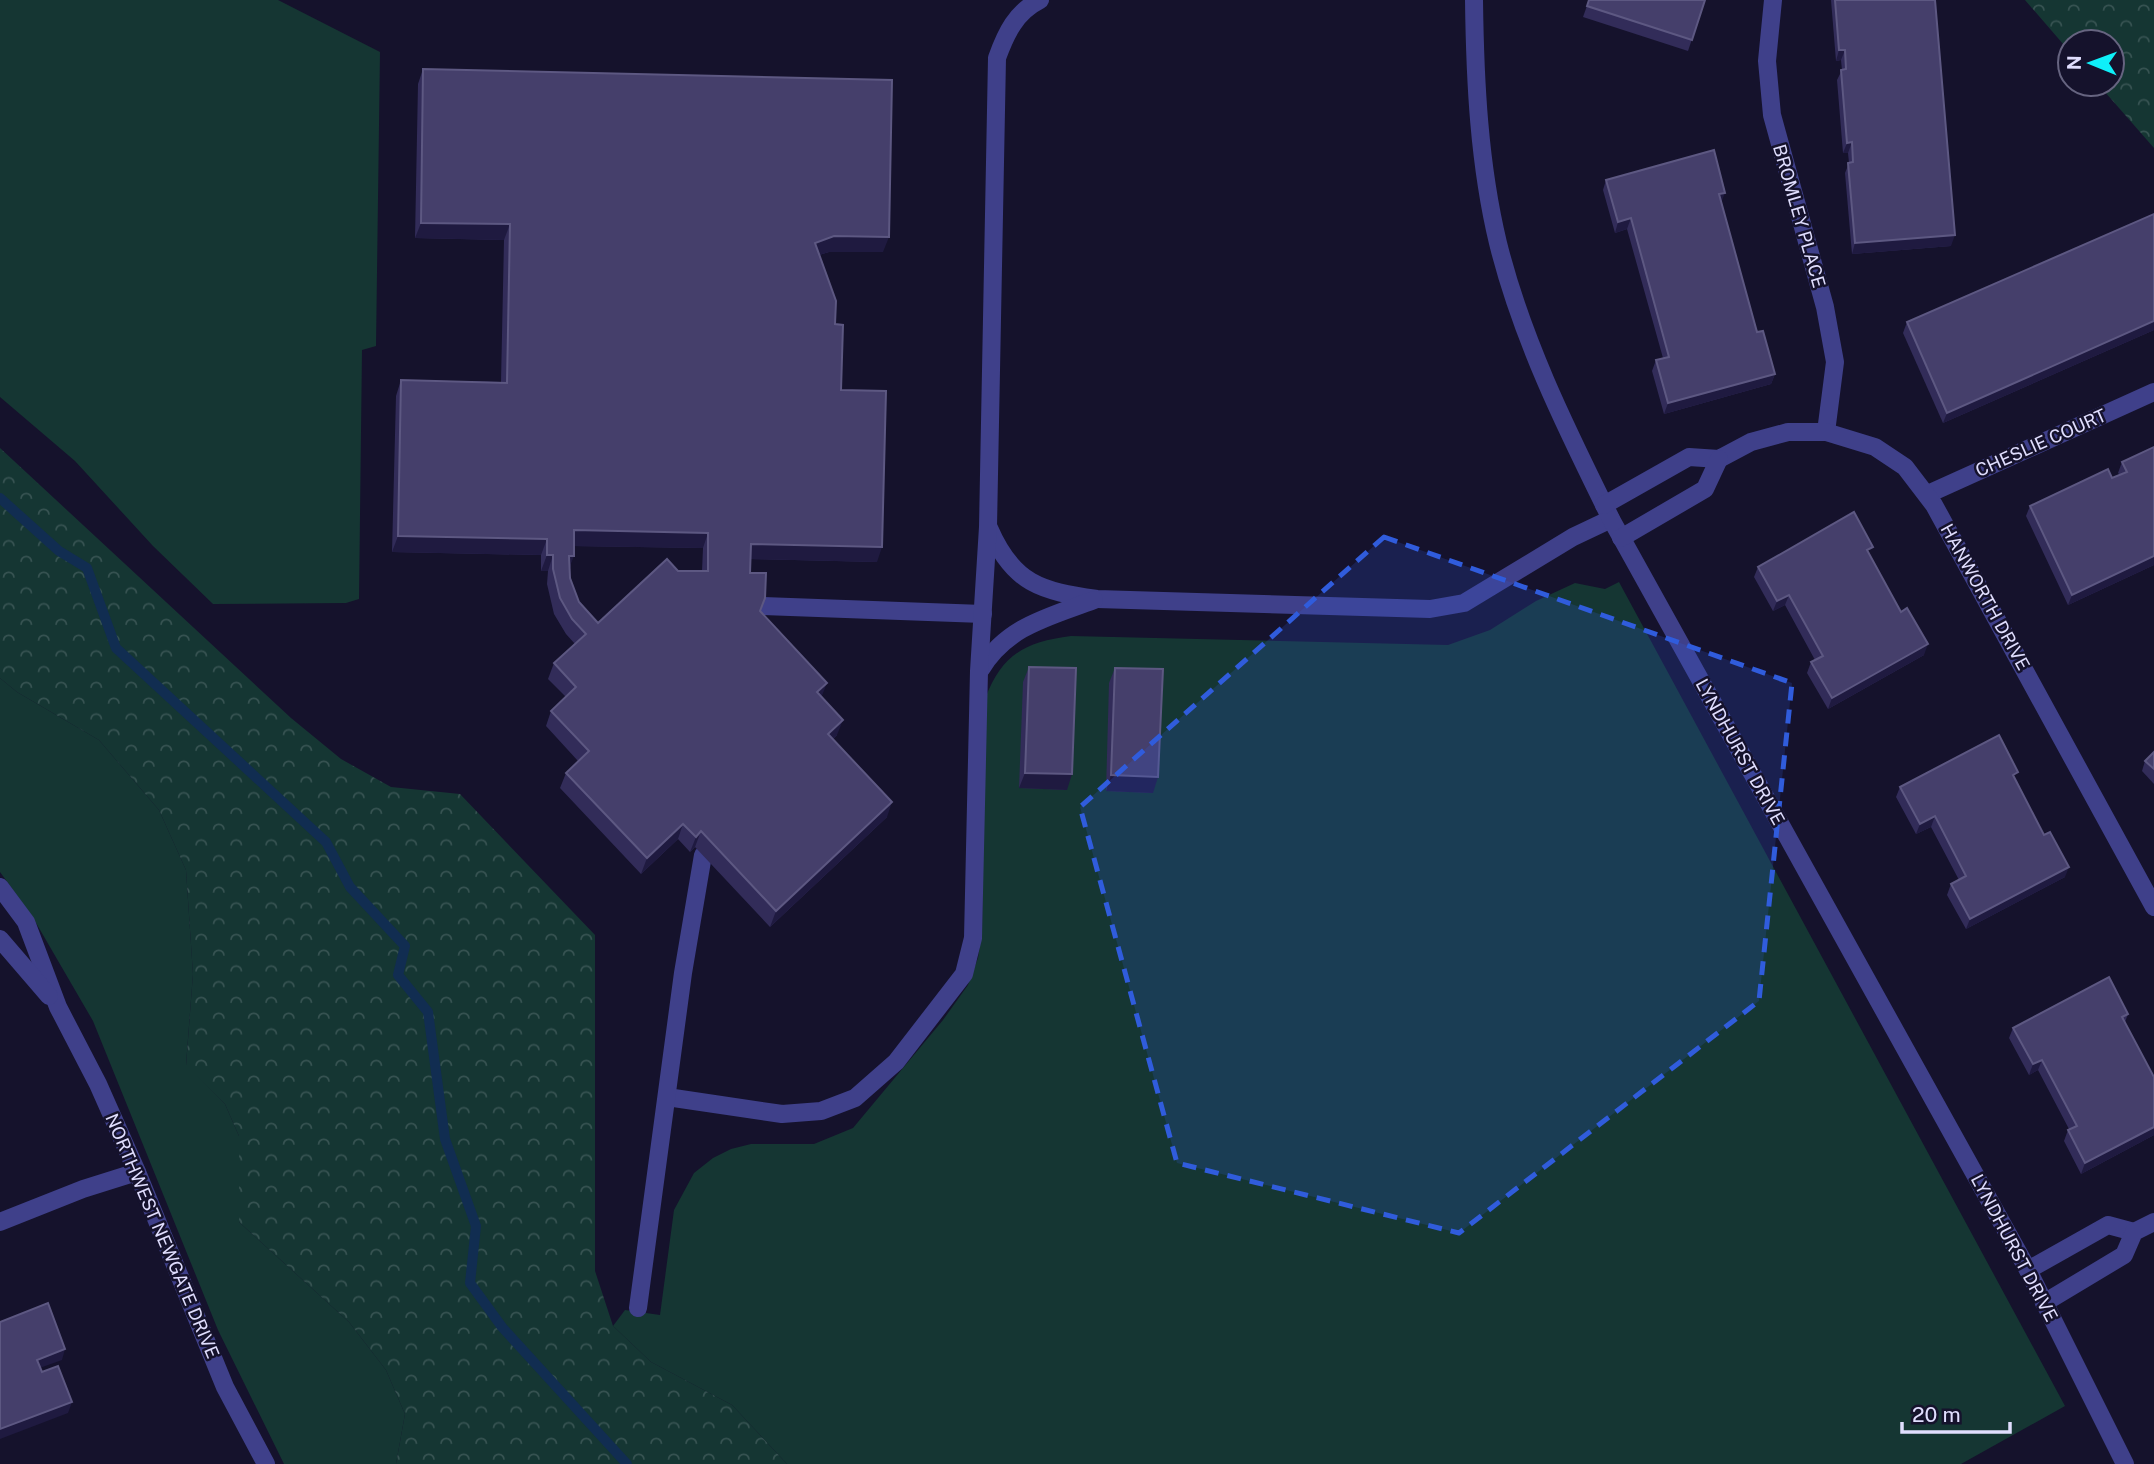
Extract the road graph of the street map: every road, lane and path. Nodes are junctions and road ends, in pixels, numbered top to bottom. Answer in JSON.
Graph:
{"nodes":[{"id":1,"x":1040,"y":0,"type":"edge"},
{"id":2,"x":1474,"y":0,"type":"edge"},
{"id":3,"x":1773,"y":0,"type":"edge"},
{"id":4,"x":2154,"y":392,"type":"edge"},
{"id":5,"x":1826,"y":432,"type":"junction"},
{"id":6,"x":1719,"y":459,"type":"junction"},
{"id":7,"x":1928,"y":494,"type":"junction"},
{"id":8,"x":1607,"y":512,"type":"junction"},
{"id":9,"x":988,"y":527,"type":"junction"},
{"id":10,"x":1621,"y":538,"type":"junction"},
{"id":11,"x":1097,"y":599,"type":"junction"},
{"id":12,"x":763,"y":606,"type":"edge"},
{"id":13,"x":983,"y":614,"type":"junction"},
{"id":14,"x":979,"y":671,"type":"junction"},
{"id":15,"x":704,"y":855,"type":"edge"},
{"id":16,"x":0,"y":887,"type":"edge"},
{"id":17,"x":2154,"y":907,"type":"edge"},
{"id":18,"x":0,"y":939,"type":"edge"},
{"id":19,"x":58,"y":1007,"type":"junction"},
{"id":20,"x":667,"y":1097,"type":"junction"},
{"id":21,"x":137,"y":1172,"type":"junction"},
{"id":22,"x":0,"y":1222,"type":"edge"},
{"id":23,"x":2154,"y":1222,"type":"edge"},
{"id":24,"x":2134,"y":1232,"type":"junction"},
{"id":25,"x":2028,"y":1270,"type":"junction"},
{"id":26,"x":2044,"y":1303,"type":"junction"},
{"id":27,"x":638,"y":1308,"type":"dead end"},
{"id":28,"x":266,"y":1464,"type":"edge"},
{"id":29,"x":2125,"y":1464,"type":"edge"}],
"edges":[{"from":1,"to":9,"type":"street"},
{"from":2,"to":8,"type":"street","name":"LYNDHURST DRIVE"},
{"from":3,"to":5,"type":"street","name":"BROMLEY PLACE"},
{"from":4,"to":7,"type":"street","name":"CHESLIE COURT"},
{"from":5,"to":6,"type":"street","name":"HANWORTH DRIVE"},
{"from":5,"to":7,"type":"street","name":"HANWORTH DRIVE"},
{"from":6,"to":8,"type":"street","name":"HANWORTH DRIVE"},
{"from":6,"to":10,"type":"street"},
{"from":7,"to":17,"type":"street","name":"HANWORTH DRIVE"},
{"from":8,"to":10,"type":"street","name":"LYNDHURST DRIVE"},
{"from":8,"to":11,"type":"street","name":"HANWORTH DRIVE"},
{"from":9,"to":11,"type":"street","name":"HANWORTH DRIVE"},
{"from":9,"to":13,"type":"street"},
{"from":10,"to":25,"type":"street","name":"LYNDHURST DRIVE"},
{"from":11,"to":14,"type":"street"},
{"from":12,"to":13,"type":"street"},
{"from":13,"to":14,"type":"street"},
{"from":14,"to":20,"type":"street"},
{"from":15,"to":20,"type":"street"},
{"from":16,"to":19,"type":"street","name":"NORTHWEST NEWGATE DRIVE"},
{"from":18,"to":19,"type":"street","name":"NORTHWEST NEWGATE DRIVE"},
{"from":19,"to":21,"type":"street","name":"NORTHWEST NEWGATE DRIVE"},
{"from":20,"to":27,"type":"street"},
{"from":21,"to":22,"type":"street"},
{"from":21,"to":28,"type":"street","name":"NORTHWEST NEWGATE DRIVE"},
{"from":23,"to":24,"type":"street"},
{"from":24,"to":25,"type":"street"},
{"from":24,"to":26,"type":"street"},
{"from":25,"to":26,"type":"street","name":"LYNDHURST DRIVE"},
{"from":26,"to":29,"type":"street","name":"LYNDHURST DRIVE"}]}
